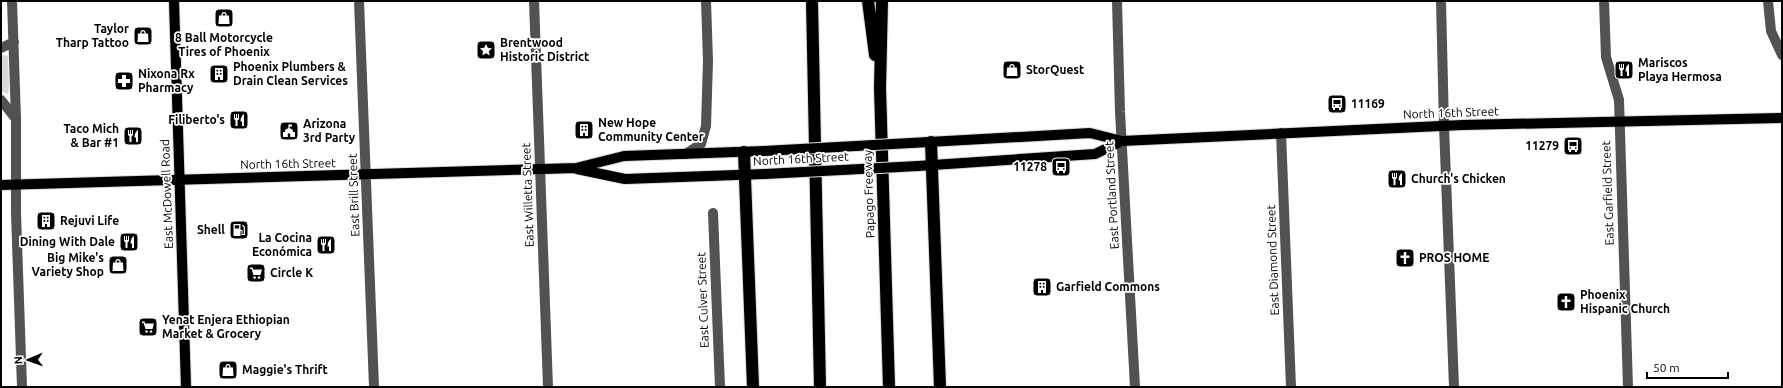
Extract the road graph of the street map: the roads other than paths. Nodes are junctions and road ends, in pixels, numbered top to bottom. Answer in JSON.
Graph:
{"nodes":[{"id":1,"x":12,"y":1,"type":"edge"},
{"id":2,"x":174,"y":1,"type":"edge"},
{"id":3,"x":359,"y":1,"type":"edge"},
{"id":4,"x":534,"y":1,"type":"edge"},
{"id":5,"x":706,"y":1,"type":"edge"},
{"id":6,"x":812,"y":1,"type":"edge"},
{"id":7,"x":868,"y":1,"type":"edge"},
{"id":8,"x":882,"y":1,"type":"edge"},
{"id":9,"x":1117,"y":1,"type":"edge"},
{"id":10,"x":1441,"y":1,"type":"edge"},
{"id":11,"x":1604,"y":1,"type":"edge"},
{"id":12,"x":1768,"y":1,"type":"edge"},
{"id":13,"x":14,"y":42,"type":"junction"},
{"id":14,"x":1,"y":48,"type":"edge"},
{"id":15,"x":1782,"y":55,"type":"edge"},
{"id":16,"x":880,"y":88,"type":"junction"},
{"id":17,"x":1,"y":100,"type":"edge"},
{"id":18,"x":1782,"y":118,"type":"edge"},
{"id":19,"x":16,"y":119,"type":"junction"},
{"id":20,"x":1619,"y":122,"type":"junction"},
{"id":21,"x":1444,"y":126,"type":"junction"},
{"id":22,"x":1281,"y":133,"type":"junction"},
{"id":23,"x":1122,"y":141,"type":"junction"},
{"id":24,"x":931,"y":142,"type":"junction"},
{"id":25,"x":744,"y":152,"type":"junction"},
{"id":26,"x":686,"y":154,"type":"junction"},
{"id":27,"x":933,"y":164,"type":"junction"},
{"id":28,"x":576,"y":168,"type":"junction"},
{"id":29,"x":540,"y":170,"type":"junction"},
{"id":30,"x":366,"y":175,"type":"junction"},
{"id":31,"x":745,"y":175,"type":"junction"},
{"id":32,"x":179,"y":180,"type":"junction"},
{"id":33,"x":16,"y":184,"type":"junction"},
{"id":34,"x":1,"y":185,"type":"edge"},
{"id":35,"x":713,"y":213,"type":"dead end"},
{"id":36,"x":22,"y":387,"type":"edge"},
{"id":37,"x":186,"y":387,"type":"edge"},
{"id":38,"x":374,"y":387,"type":"edge"},
{"id":39,"x":548,"y":387,"type":"edge"},
{"id":40,"x":720,"y":387,"type":"edge"},
{"id":41,"x":753,"y":387,"type":"edge"},
{"id":42,"x":820,"y":387,"type":"edge"},
{"id":43,"x":889,"y":387,"type":"edge"},
{"id":44,"x":940,"y":387,"type":"edge"},
{"id":45,"x":1134,"y":387,"type":"edge"},
{"id":46,"x":1291,"y":387,"type":"edge"},
{"id":47,"x":1454,"y":387,"type":"edge"},
{"id":48,"x":1628,"y":387,"type":"edge"}],
"edges":[{"from":1,"to":13,"type":"street"},
{"from":2,"to":32,"type":"main road","name":"East McDowell Road"},
{"from":3,"to":30,"type":"street","name":"East Brill Street"},
{"from":4,"to":29,"type":"street","name":"East Willetta Street"},
{"from":5,"to":26,"type":"street"},
{"from":6,"to":42,"type":"highway"},
{"from":7,"to":16,"type":"highway"},
{"from":8,"to":16,"type":"highway","name":"Papago Freeway"},
{"from":9,"to":23,"type":"street","name":"East Portland Street"},
{"from":10,"to":21,"type":"street"},
{"from":11,"to":20,"type":"street","name":"East Garfield Street"},
{"from":12,"to":15,"type":"street"},
{"from":13,"to":14,"type":"street"},
{"from":13,"to":19,"type":"street"},
{"from":16,"to":43,"type":"highway","name":"Papago Freeway"},
{"from":17,"to":19,"type":"street"},
{"from":18,"to":20,"type":"main road","name":"North 16th Street"},
{"from":19,"to":33,"type":"street"},
{"from":20,"to":21,"type":"main road","name":"North 16th Street"},
{"from":20,"to":48,"type":"street","name":"East Garfield Street"},
{"from":21,"to":22,"type":"main road","name":"North 16th Street"},
{"from":21,"to":47,"type":"street"},
{"from":22,"to":23,"type":"main road","name":"North 16th Street"},
{"from":22,"to":46,"type":"street","name":"East Diamond Street"},
{"from":23,"to":24,"type":"main road","name":"North 16th Street"},
{"from":23,"to":27,"type":"main road","name":"North 16th Street"},
{"from":23,"to":45,"type":"street","name":"East Portland Street"},
{"from":24,"to":25,"type":"main road","name":"North 16th Street","bridge":true},
{"from":24,"to":27,"type":"highway"},
{"from":25,"to":26,"type":"main road","name":"North 16th Street"},
{"from":25,"to":31,"type":"highway"},
{"from":26,"to":28,"type":"main road","name":"North 16th Street"},
{"from":27,"to":31,"type":"main road","name":"North 16th Street","bridge":true},
{"from":27,"to":44,"type":"highway"},
{"from":28,"to":29,"type":"main road","name":"North 16th Street"},
{"from":28,"to":31,"type":"main road","name":"North 16th Street"},
{"from":29,"to":30,"type":"main road","name":"North 16th Street"},
{"from":29,"to":39,"type":"street","name":"East Willetta Street"},
{"from":30,"to":32,"type":"main road","name":"North 16th Street"},
{"from":30,"to":38,"type":"street","name":"East Brill Street"},
{"from":31,"to":41,"type":"highway"},
{"from":32,"to":33,"type":"main road","name":"North 16th Street"},
{"from":32,"to":37,"type":"main road","name":"East McDowell Road"},
{"from":33,"to":34,"type":"main road","name":"North 16th Street"},
{"from":33,"to":36,"type":"street"},
{"from":35,"to":40,"type":"street","name":"East Culver Street"}]}
